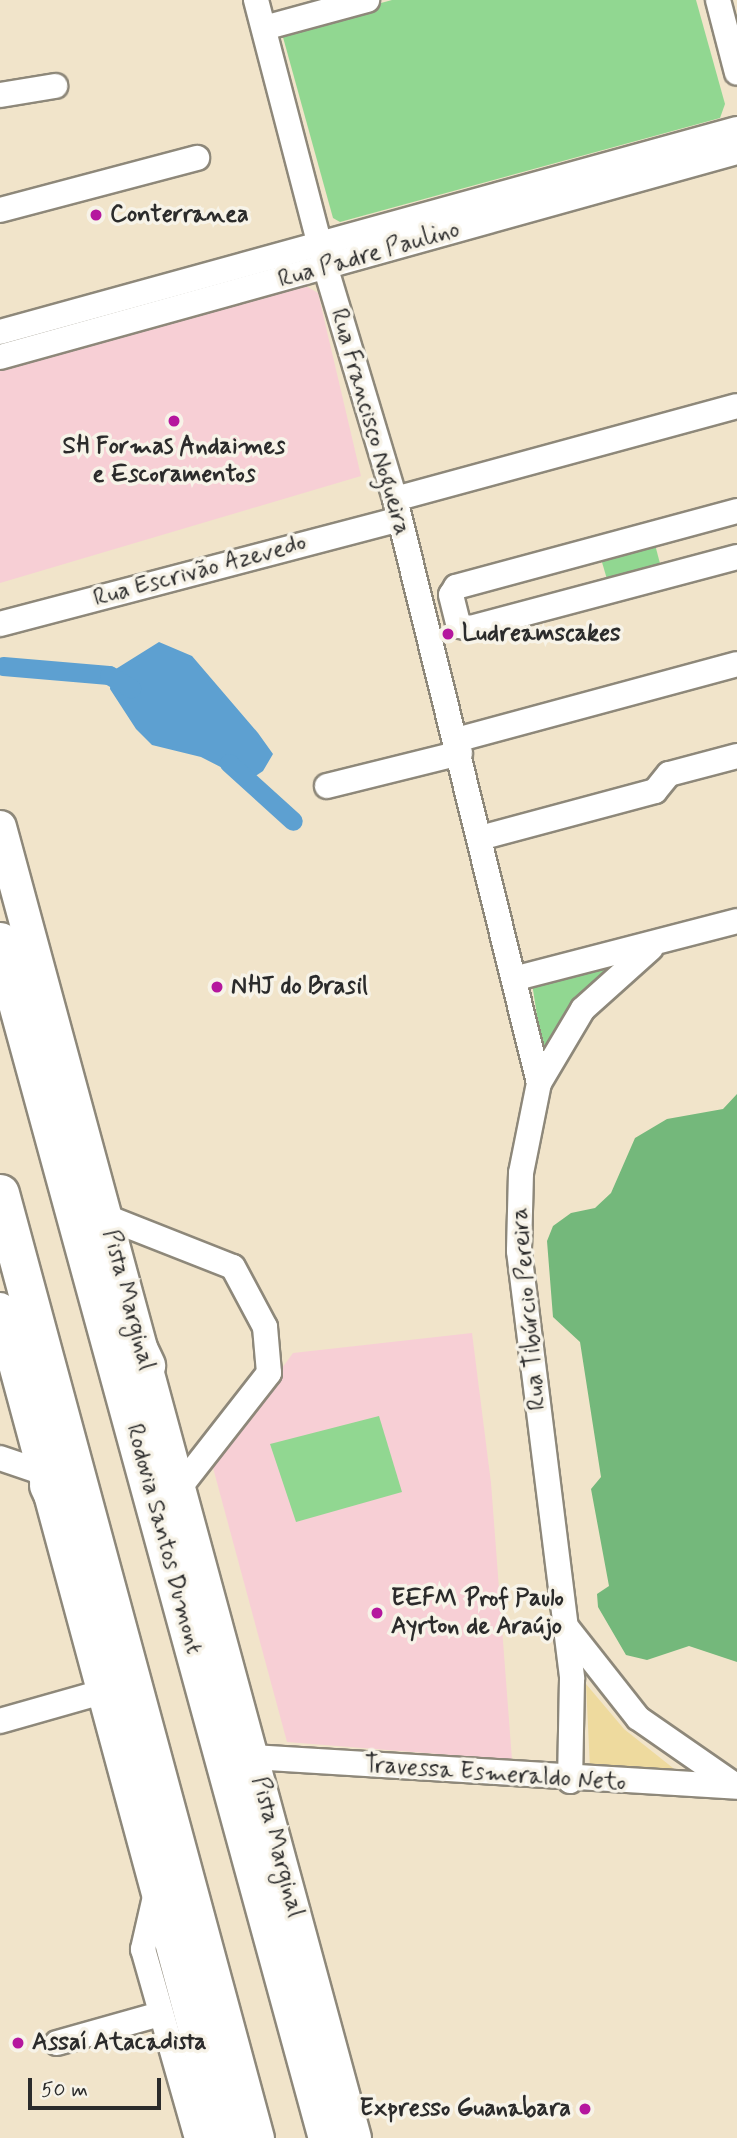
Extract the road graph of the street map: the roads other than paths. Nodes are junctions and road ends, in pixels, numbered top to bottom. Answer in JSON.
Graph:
{"nodes":[{"id":1,"x":256,"y":0,"type":"edge"},
{"id":2,"x":366,"y":0,"type":"edge"},
{"id":3,"x":718,"y":0,"type":"edge"},
{"id":4,"x":264,"y":28,"type":"junction"},
{"id":5,"x":737,"y":74,"type":"edge"},
{"id":6,"x":55,"y":86,"type":"dead end"},
{"id":7,"x":0,"y":95,"type":"edge"},
{"id":8,"x":737,"y":129,"type":"edge"},
{"id":9,"x":737,"y":152,"type":"edge"},
{"id":10,"x":197,"y":158,"type":"dead end"},
{"id":11,"x":568,"y":186,"type":"junction"},
{"id":12,"x":0,"y":210,"type":"edge"},
{"id":13,"x":323,"y":257,"type":"junction"},
{"id":14,"x":0,"y":332,"type":"edge"},
{"id":15,"x":0,"y":357,"type":"edge"},
{"id":16,"x":737,"y":406,"type":"edge"},
{"id":17,"x":397,"y":509,"type":"junction"},
{"id":18,"x":737,"y":512,"type":"edge"},
{"id":19,"x":737,"y":557,"type":"edge"},
{"id":20,"x":454,"y":610,"type":"junction"},
{"id":21,"x":424,"y":618,"type":"junction"},
{"id":22,"x":0,"y":624,"type":"edge"},
{"id":23,"x":737,"y":664,"type":"edge"},
{"id":24,"x":458,"y":747,"type":"junction"},
{"id":25,"x":737,"y":756,"type":"edge"},
{"id":26,"x":327,"y":786,"type":"dead end"},
{"id":27,"x":0,"y":827,"type":"edge"},
{"id":28,"x":481,"y":841,"type":"junction"},
{"id":29,"x":737,"y":921,"type":"edge"},
{"id":30,"x":0,"y":941,"type":"edge"},
{"id":31,"x":655,"y":944,"type":"junction"},
{"id":32,"x":517,"y":978,"type":"junction"},
{"id":33,"x":539,"y":1083,"type":"junction"},
{"id":34,"x":0,"y":1193,"type":"edge"},
{"id":35,"x":93,"y":1221,"type":"junction"},
{"id":36,"x":0,"y":1309,"type":"edge"},
{"id":37,"x":146,"y":1365,"type":"joint"},
{"id":38,"x":0,"y":1458,"type":"edge"},
{"id":39,"x":46,"y":1479,"type":"junction"},
{"id":40,"x":180,"y":1487,"type":"junction"},
{"id":41,"x":565,"y":1624,"type":"junction"},
{"id":42,"x":116,"y":1630,"type":"junction"},
{"id":43,"x":103,"y":1692,"type":"junction"},
{"id":44,"x":0,"y":1721,"type":"edge"},
{"id":45,"x":252,"y":1757,"type":"junction"},
{"id":46,"x":570,"y":1781,"type":"junction"},
{"id":47,"x":737,"y":1786,"type":"edge"},
{"id":48,"x":157,"y":1888,"type":"junction"},
{"id":49,"x":160,"y":2014,"type":"junction"},
{"id":50,"x":57,"y":2043,"type":"dead end"},
{"id":51,"x":197,"y":2138,"type":"edge"},
{"id":52,"x":224,"y":2138,"type":"edge"},
{"id":53,"x":255,"y":2138,"type":"edge"},
{"id":54,"x":327,"y":2138,"type":"edge"},
{"id":55,"x":355,"y":2138,"type":"edge"}],
"edges":[{"from":1,"to":4,"type":"street","name":"Rua Francisco Nogueira"},
{"from":2,"to":4,"type":"street"},
{"from":3,"to":5,"type":"street"},
{"from":4,"to":13,"type":"street","name":"Rua Francisco Nogueira"},
{"from":6,"to":7,"type":"street"},
{"from":8,"to":11,"type":"street","name":"Rua Padre Paulino"},
{"from":9,"to":11,"type":"street","name":"Rua Padre Paulino"},
{"from":10,"to":12,"type":"street"},
{"from":11,"to":13,"type":"street","name":"Rua Padre Paulino"},
{"from":13,"to":14,"type":"street","name":"Rua Padre Paulino"},
{"from":13,"to":15,"type":"street","name":"Rua Padre Paulino"},
{"from":13,"to":17,"type":"street","name":"Rua Francisco Nogueira"},
{"from":16,"to":17,"type":"street","name":"Rua Escrivão Azevedo"},
{"from":17,"to":21,"type":"street","name":"Rua Francisco Nogueira"},
{"from":17,"to":22,"type":"street","name":"Rua Escrivão Azevedo"},
{"from":18,"to":20,"type":"street"},
{"from":19,"to":20,"type":"street"},
{"from":20,"to":21,"type":"street"},
{"from":21,"to":24,"type":"street","name":"Rua Francisco Nogueira"},
{"from":23,"to":24,"type":"street"},
{"from":24,"to":26,"type":"street"},
{"from":24,"to":28,"type":"street","name":"Rua Francisco Nogueira"},
{"from":25,"to":28,"type":"street"},
{"from":27,"to":35,"type":"main road","name":"Pista Marginal"},
{"from":28,"to":32,"type":"street","name":"Rua Tibúrcio Pereira"},
{"from":29,"to":31,"type":"street"},
{"from":30,"to":35,"type":"highway","name":"Rodovia Santos Dumont"},
{"from":31,"to":32,"type":"street"},
{"from":31,"to":33,"type":"street"},
{"from":32,"to":33,"type":"street","name":"Rua Tibúrcio Pereira"},
{"from":33,"to":41,"type":"street","name":"Rua Tibúrcio Pereira"},
{"from":34,"to":42,"type":"highway"},
{"from":35,"to":37,"type":"highway"},
{"from":35,"to":40,"type":"street"},
{"from":35,"to":54,"type":"highway","name":"Rodovia Santos Dumont"},
{"from":36,"to":39,"type":"main road"},
{"from":37,"to":40,"type":"main road","name":"Pista Marginal"},
{"from":38,"to":39,"type":"street"},
{"from":39,"to":42,"type":"highway"},
{"from":39,"to":43,"type":"main road"},
{"from":40,"to":45,"type":"main road","name":"Pista Marginal"},
{"from":41,"to":46,"type":"street","name":"Rua Tibúrcio Pereira"},
{"from":41,"to":47,"type":"street"},
{"from":42,"to":53,"type":"highway"},
{"from":43,"to":44,"type":"street"},
{"from":43,"to":48,"type":"main road"},
{"from":45,"to":46,"type":"street","name":"Travessa Esmeraldo Neto"},
{"from":45,"to":55,"type":"main road","name":"Pista Marginal"},
{"from":46,"to":47,"type":"street","name":"Travessa Esmeraldo Neto"},
{"from":48,"to":49,"type":"street"},
{"from":48,"to":52,"type":"main road"},
{"from":49,"to":50,"type":"street"},
{"from":49,"to":51,"type":"street"}]}
